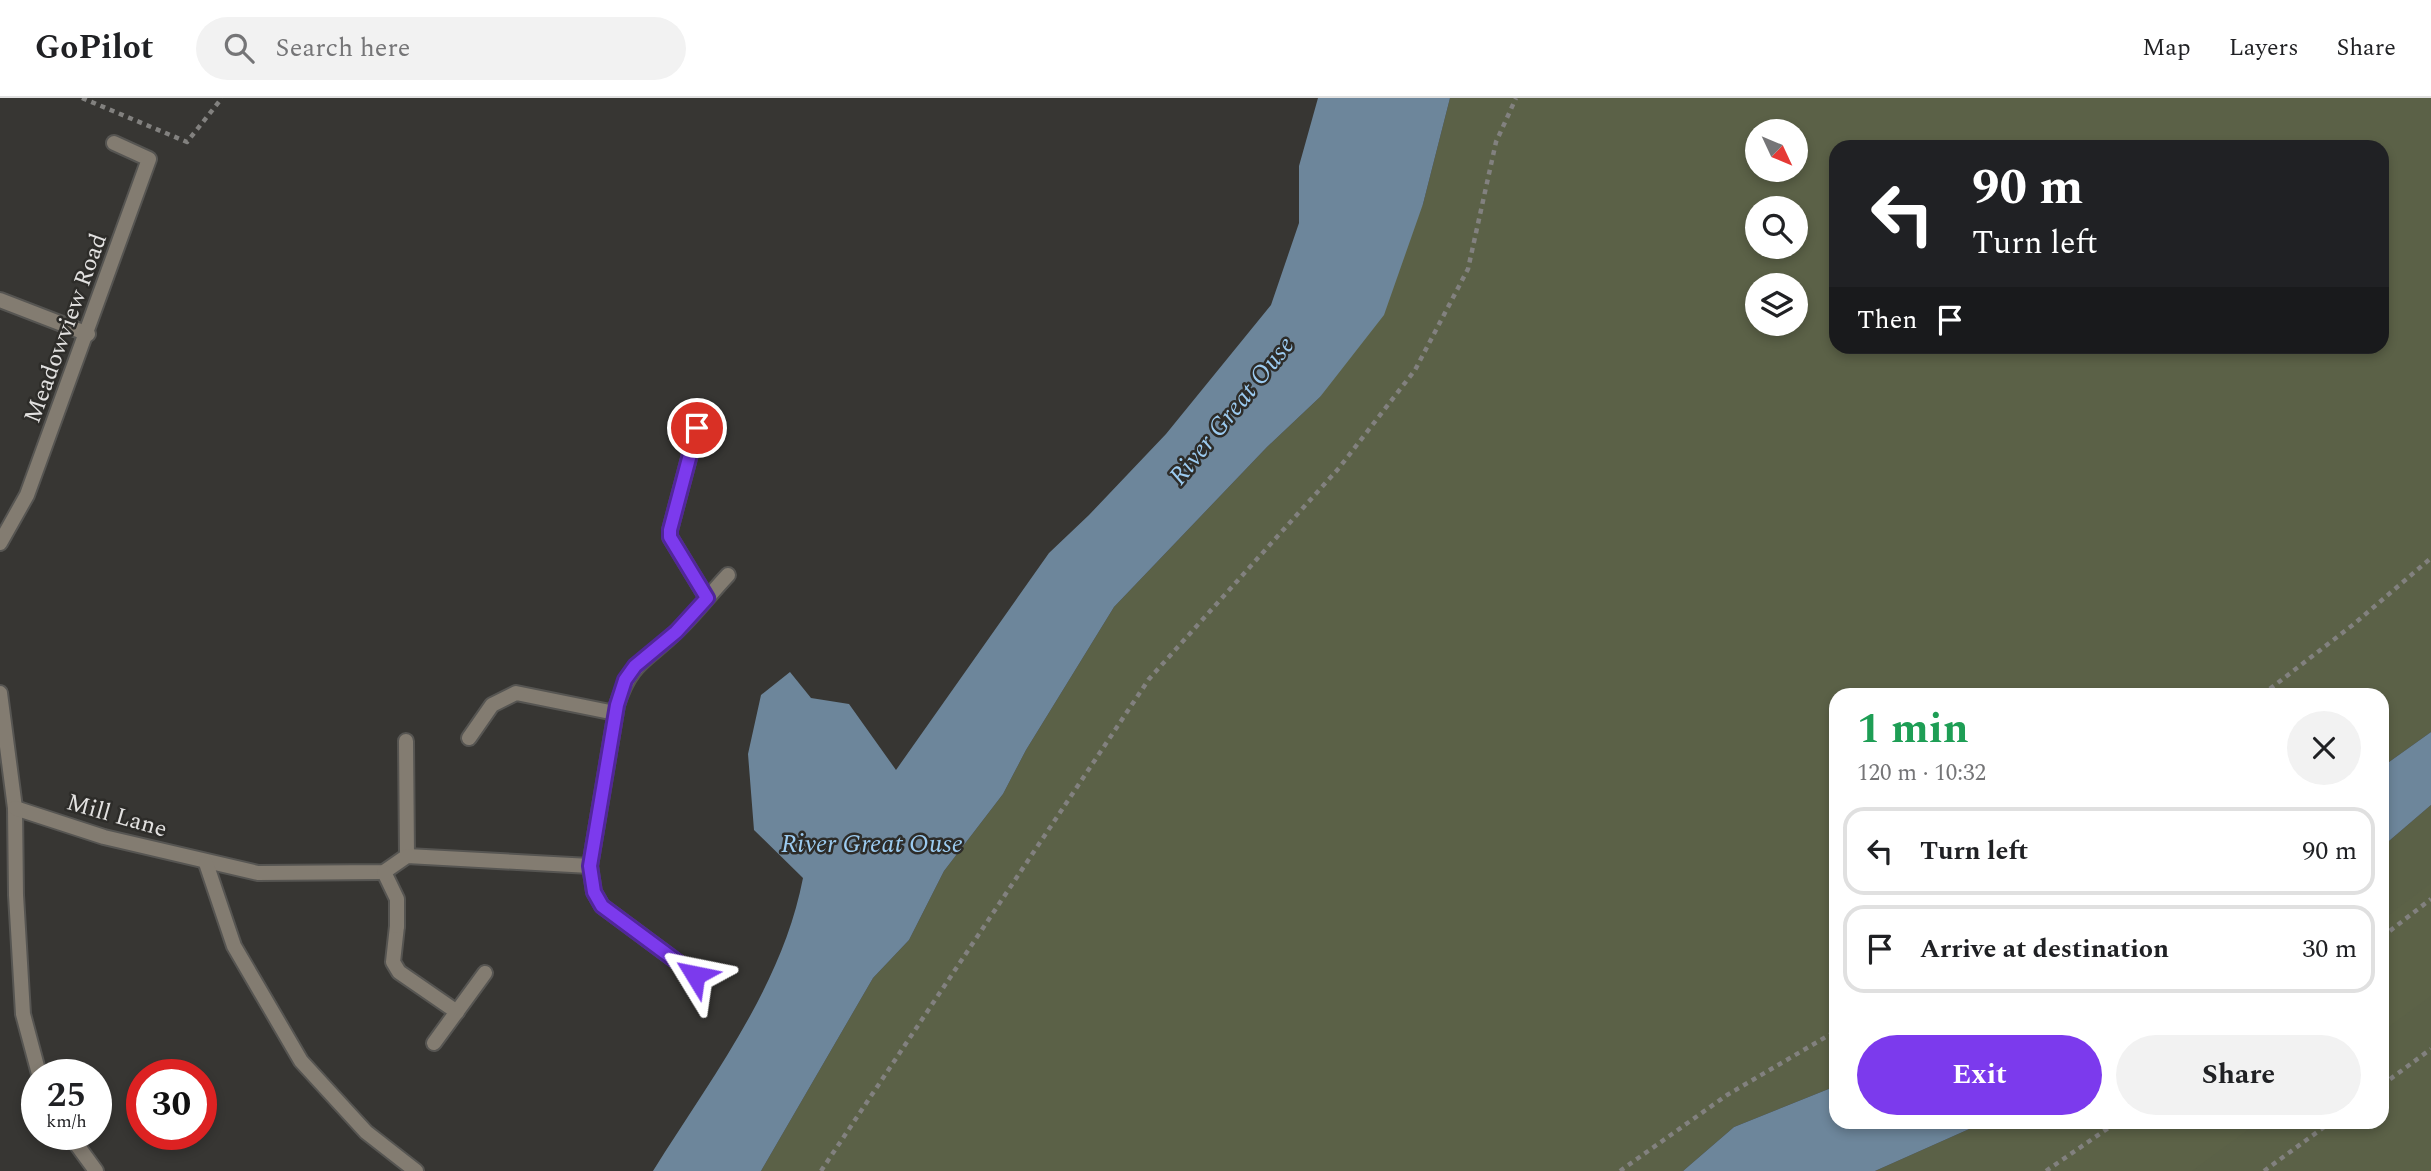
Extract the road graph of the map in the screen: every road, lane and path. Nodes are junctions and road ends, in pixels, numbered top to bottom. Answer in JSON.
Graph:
{"nodes":[{"id":1,"x":82,"y":98,"type":"edge"},
{"id":2,"x":222,"y":98,"type":"edge"},
{"id":3,"x":1516,"y":98,"type":"edge"},
{"id":4,"x":114,"y":143,"type":"dead end"},
{"id":5,"x":0,"y":300,"type":"edge"},
{"id":6,"x":88,"y":334,"type":"junction"},
{"id":7,"x":697,"y":428,"type":"dead end"},
{"id":8,"x":0,"y":543,"type":"edge"},
{"id":9,"x":2431,"y":558,"type":"edge"},
{"id":10,"x":728,"y":575,"type":"dead end"},
{"id":11,"x":707,"y":598,"type":"junction"},
{"id":12,"x":2271,"y":688,"type":"edge"},
{"id":13,"x":0,"y":693,"type":"edge"},
{"id":14,"x":615,"y":713,"type":"junction"},
{"id":15,"x":469,"y":738,"type":"dead end"},
{"id":16,"x":406,"y":741,"type":"dead end"},
{"id":17,"x":15,"y":808,"type":"junction"},
{"id":18,"x":407,"y":856,"type":"junction"},
{"id":19,"x":206,"y":863,"type":"junction"},
{"id":20,"x":590,"y":866,"type":"junction"},
{"id":21,"x":384,"y":872,"type":"junction"},
{"id":22,"x":2431,"y":899,"type":"edge"},
{"id":23,"x":2389,"y":932,"type":"edge"},
{"id":24,"x":485,"y":973,"type":"dead end"},
{"id":25,"x":695,"y":975,"type":"dead end"},
{"id":26,"x":457,"y":1012,"type":"junction"},
{"id":27,"x":1829,"y":1035,"type":"edge"},
{"id":28,"x":434,"y":1044,"type":"dead end"},
{"id":29,"x":2431,"y":1049,"type":"edge"},
{"id":30,"x":35,"y":1059,"type":"edge"},
{"id":31,"x":2389,"y":1080,"type":"edge"},
{"id":32,"x":2107,"y":1129,"type":"edge"},
{"id":33,"x":2321,"y":1129,"type":"edge"},
{"id":34,"x":81,"y":1150,"type":"edge"},
{"id":35,"x":96,"y":1171,"type":"edge"},
{"id":36,"x":416,"y":1171,"type":"edge"},
{"id":37,"x":821,"y":1171,"type":"edge"},
{"id":38,"x":1620,"y":1171,"type":"edge"},
{"id":39,"x":2046,"y":1171,"type":"edge"},
{"id":40,"x":2263,"y":1171,"type":"edge"}],
"edges":[{"from":1,"to":2,"type":"path"},
{"from":3,"to":37,"type":"path"},
{"from":4,"to":6,"type":"street","name":"Meadowview Road"},
{"from":5,"to":6,"type":"street"},
{"from":6,"to":8,"type":"street","name":"Meadowview Road"},
{"from":7,"to":11,"type":"street"},
{"from":9,"to":12,"type":"path"},
{"from":10,"to":11,"type":"street"},
{"from":11,"to":14,"type":"street"},
{"from":13,"to":17,"type":"street"},
{"from":14,"to":15,"type":"street"},
{"from":14,"to":20,"type":"street"},
{"from":16,"to":18,"type":"street"},
{"from":17,"to":19,"type":"street","name":"Mill Lane"},
{"from":17,"to":30,"type":"street"},
{"from":18,"to":20,"type":"street"},
{"from":18,"to":21,"type":"street"},
{"from":19,"to":21,"type":"street","name":"Mill Lane"},
{"from":19,"to":36,"type":"street"},
{"from":20,"to":25,"type":"street"},
{"from":21,"to":26,"type":"street"},
{"from":22,"to":23,"type":"path"},
{"from":24,"to":26,"type":"street"},
{"from":26,"to":28,"type":"street"},
{"from":27,"to":38,"type":"path"},
{"from":29,"to":31,"type":"path"},
{"from":32,"to":39,"type":"path"},
{"from":33,"to":40,"type":"path"},
{"from":34,"to":35,"type":"street"}]}
